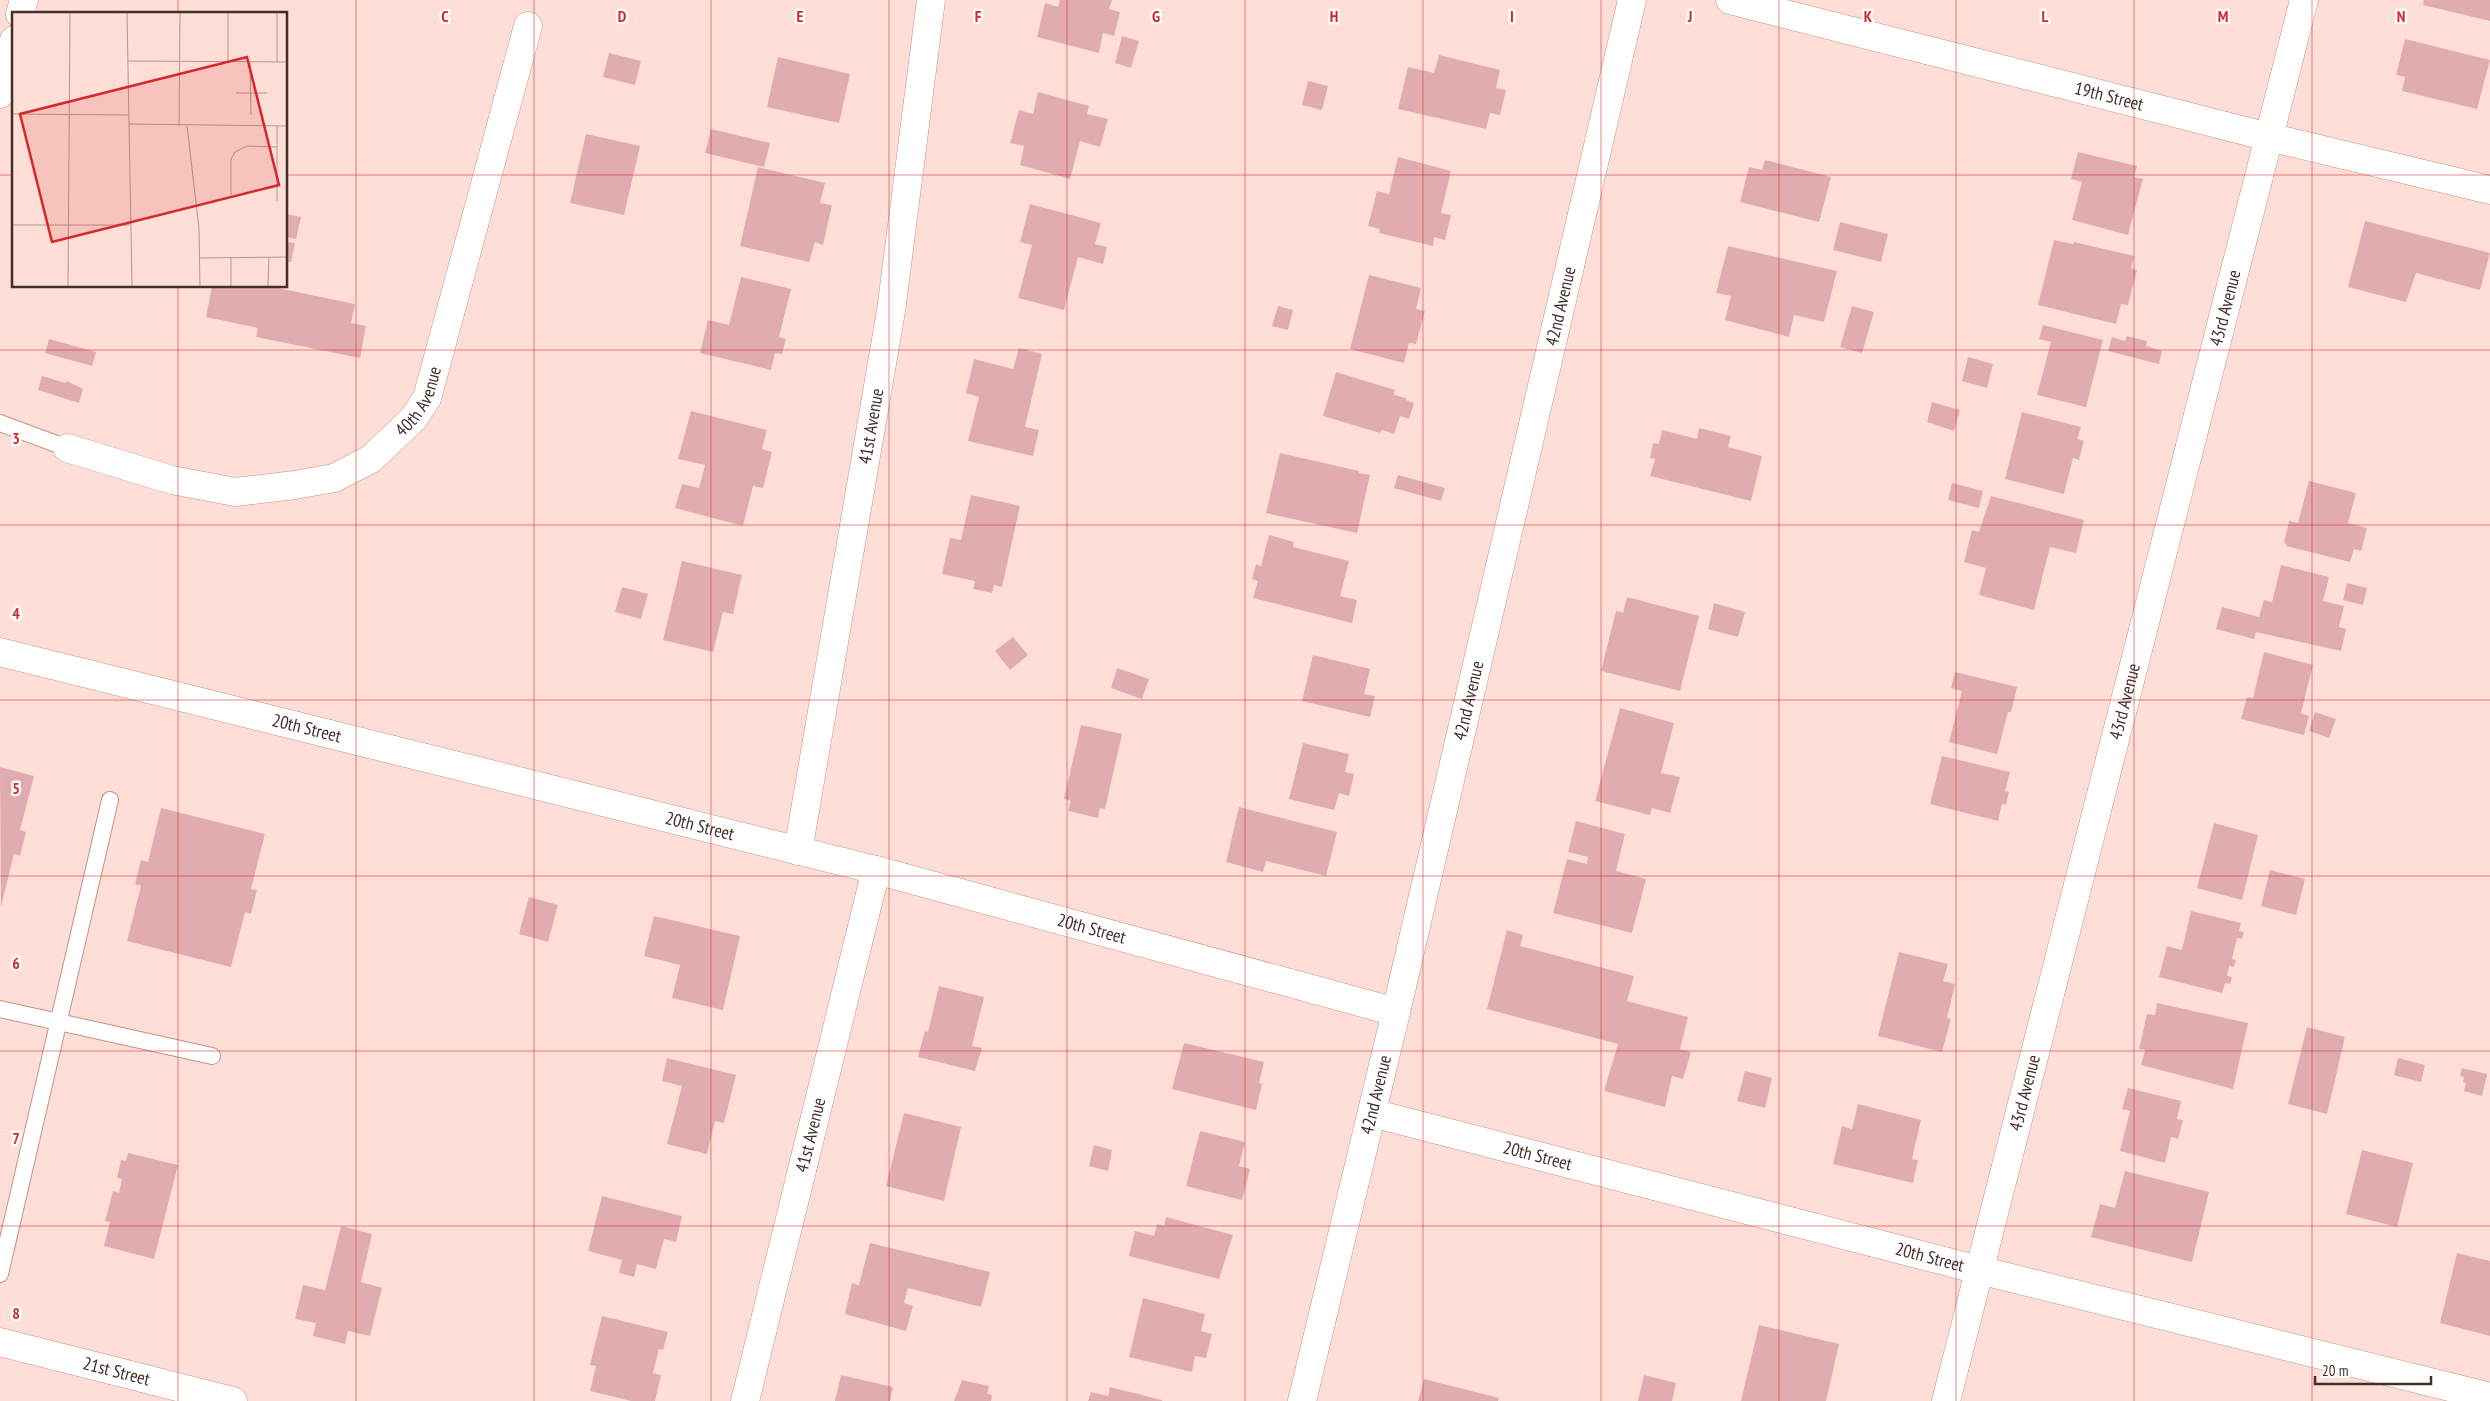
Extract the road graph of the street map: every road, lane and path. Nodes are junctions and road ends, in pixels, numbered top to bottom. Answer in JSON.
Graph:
{"nodes":[{"id":1,"x":931,"y":0,"type":"edge"},
{"id":2,"x":1632,"y":0,"type":"edge"},
{"id":3,"x":1730,"y":0,"type":"edge"},
{"id":4,"x":2304,"y":0,"type":"edge"},
{"id":5,"x":528,"y":26,"type":"dead end"},
{"id":6,"x":12,"y":48,"type":"edge"},
{"id":7,"x":0,"y":94,"type":"edge"},
{"id":8,"x":2269,"y":137,"type":"junction"},
{"id":9,"x":2490,"y":190,"type":"edge"},
{"id":10,"x":0,"y":423,"type":"edge"},
{"id":11,"x":67,"y":448,"type":"joint"},
{"id":12,"x":0,"y":652,"type":"edge"},
{"id":13,"x":110,"y":800,"type":"dead end"},
{"id":14,"x":798,"y":851,"type":"junction"},
{"id":15,"x":876,"y":870,"type":"junction"},
{"id":16,"x":0,"y":1010,"type":"edge"},
{"id":17,"x":1396,"y":1012,"type":"junction"},
{"id":18,"x":58,"y":1022,"type":"junction"},
{"id":19,"x":212,"y":1056,"type":"dead end"},
{"id":20,"x":1372,"y":1114,"type":"junction"},
{"id":21,"x":1979,"y":1270,"type":"junction"},
{"id":22,"x":0,"y":1274,"type":"edge"},
{"id":23,"x":0,"y":1342,"type":"edge"},
{"id":24,"x":2490,"y":1397,"type":"edge"},
{"id":25,"x":219,"y":1399,"type":"edge"},
{"id":26,"x":745,"y":1401,"type":"edge"},
{"id":27,"x":1302,"y":1401,"type":"edge"},
{"id":28,"x":1946,"y":1401,"type":"edge"}],
"edges":[{"from":1,"to":14,"type":"street","name":"41st Avenue"},
{"from":2,"to":17,"type":"street","name":"42nd Avenue"},
{"from":3,"to":8,"type":"street","name":"19th Street"},
{"from":4,"to":8,"type":"street","name":"43rd Avenue"},
{"from":5,"to":11,"type":"street","name":"40th Avenue"},
{"from":6,"to":7,"type":"street"},
{"from":8,"to":9,"type":"street","name":"19th Street"},
{"from":8,"to":21,"type":"street","name":"43rd Avenue"},
{"from":10,"to":11,"type":"lane"},
{"from":12,"to":14,"type":"street","name":"20th Street"},
{"from":13,"to":18,"type":"lane"},
{"from":14,"to":15,"type":"street","name":"20th Street"},
{"from":15,"to":17,"type":"street","name":"20th Street"},
{"from":15,"to":26,"type":"street","name":"41st Avenue"},
{"from":16,"to":18,"type":"lane"},
{"from":17,"to":20,"type":"street","name":"42nd Avenue"},
{"from":18,"to":19,"type":"lane"},
{"from":18,"to":22,"type":"lane"},
{"from":20,"to":21,"type":"street","name":"20th Street"},
{"from":20,"to":27,"type":"street","name":"42nd Avenue"},
{"from":21,"to":24,"type":"street","name":"20th Street"},
{"from":21,"to":28,"type":"street","name":"43rd Avenue"},
{"from":23,"to":25,"type":"street","name":"21st Street"}]}
